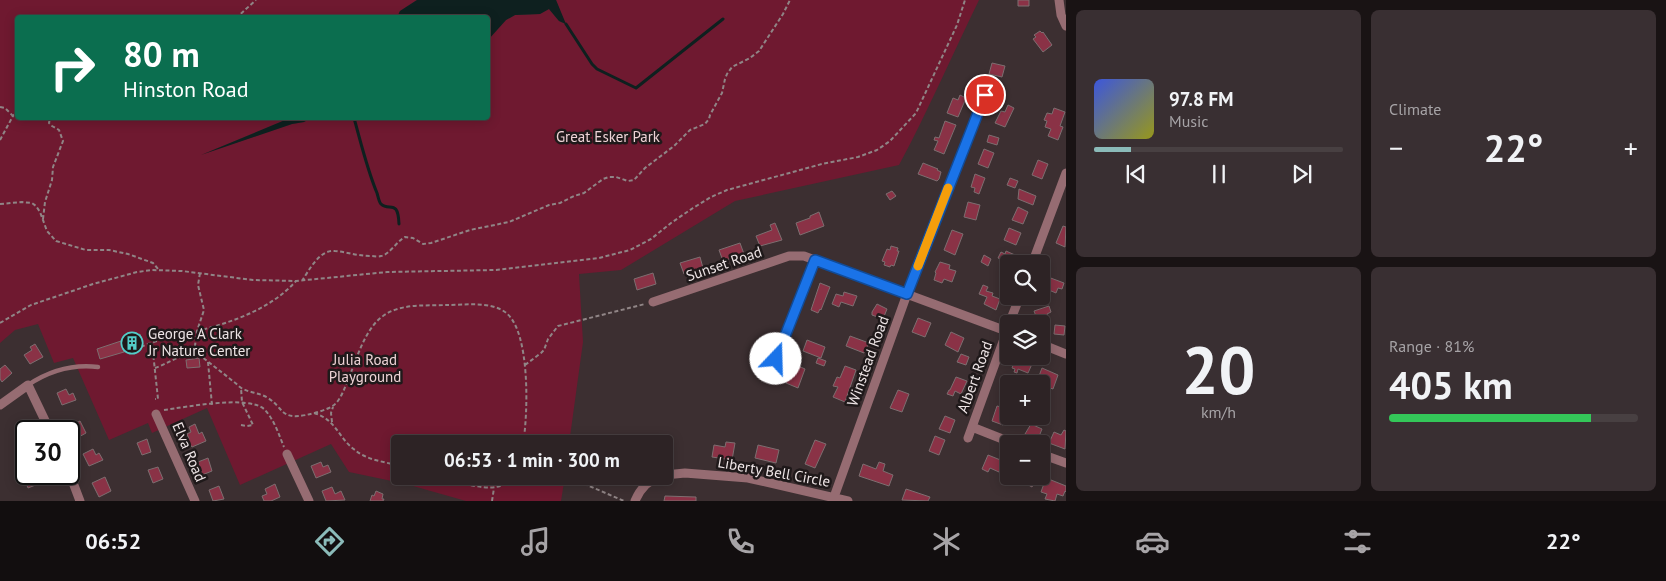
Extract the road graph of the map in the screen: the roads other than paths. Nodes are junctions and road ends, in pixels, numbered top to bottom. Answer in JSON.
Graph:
{"nodes":[{"id":1,"x":1060,"y":0,"type":"edge"},
{"id":2,"x":1066,"y":26,"type":"edge"},
{"id":3,"x":985,"y":95,"type":"dead end"},
{"id":4,"x":1066,"y":173,"type":"edge"},
{"id":5,"x":1035,"y":255,"type":"edge"},
{"id":6,"x":815,"y":260,"type":"junction"},
{"id":7,"x":907,"y":294,"type":"junction"},
{"id":8,"x":653,"y":302,"type":"road end"},
{"id":9,"x":1000,"y":325,"type":"edge"},
{"id":10,"x":1050,"y":348,"type":"edge"},
{"id":11,"x":1000,"y":350,"type":"edge"},
{"id":12,"x":1066,"y":354,"type":"edge"},
{"id":13,"x":776,"y":359,"type":"dead end"},
{"id":14,"x":98,"y":366,"type":"dead end"},
{"id":15,"x":28,"y":385,"type":"junction"},
{"id":16,"x":0,"y":405,"type":"edge"},
{"id":17,"x":159,"y":412,"type":"road end"},
{"id":18,"x":45,"y":420,"type":"edge"},
{"id":19,"x":972,"y":427,"type":"junction"},
{"id":20,"x":968,"y":438,"type":"dead end"},
{"id":21,"x":1000,"y":438,"type":"edge"},
{"id":22,"x":287,"y":454,"type":"road end"},
{"id":23,"x":1050,"y":457,"type":"edge"},
{"id":24,"x":1066,"y":463,"type":"edge"},
{"id":25,"x":673,"y":474,"type":"edge"},
{"id":26,"x":74,"y":485,"type":"edge"},
{"id":27,"x":645,"y":485,"type":"edge"},
{"id":28,"x":834,"y":497,"type":"junction"},
{"id":29,"x":80,"y":501,"type":"edge"},
{"id":30,"x":194,"y":501,"type":"edge"},
{"id":31,"x":309,"y":501,"type":"edge"},
{"id":32,"x":635,"y":501,"type":"edge"},
{"id":33,"x":848,"y":501,"type":"edge"}],
"edges":[{"from":1,"to":2,"type":"street"},
{"from":3,"to":7,"type":"street","name":"Winstead Road"},
{"from":4,"to":5,"type":"street"},
{"from":6,"to":7,"type":"street"},
{"from":6,"to":8,"type":"street","name":"Sunset Road"},
{"from":6,"to":13,"type":"street"},
{"from":7,"to":9,"type":"street"},
{"from":7,"to":28,"type":"street","name":"Winstead Road"},
{"from":10,"to":12,"type":"street"},
{"from":11,"to":19,"type":"street","name":"Albert Road"},
{"from":14,"to":15,"type":"lane"},
{"from":15,"to":16,"type":"street"},
{"from":15,"to":18,"type":"street"},
{"from":17,"to":30,"type":"street","name":"Elva Road"},
{"from":19,"to":20,"type":"street","name":"Albert Road"},
{"from":19,"to":21,"type":"street"},
{"from":22,"to":31,"type":"street"},
{"from":23,"to":24,"type":"street"},
{"from":25,"to":28,"type":"street","name":"Liberty Bell Circle"},
{"from":26,"to":29,"type":"street"},
{"from":27,"to":32,"type":"street"},
{"from":28,"to":33,"type":"street","name":"Liberty Bell Circle"}]}
